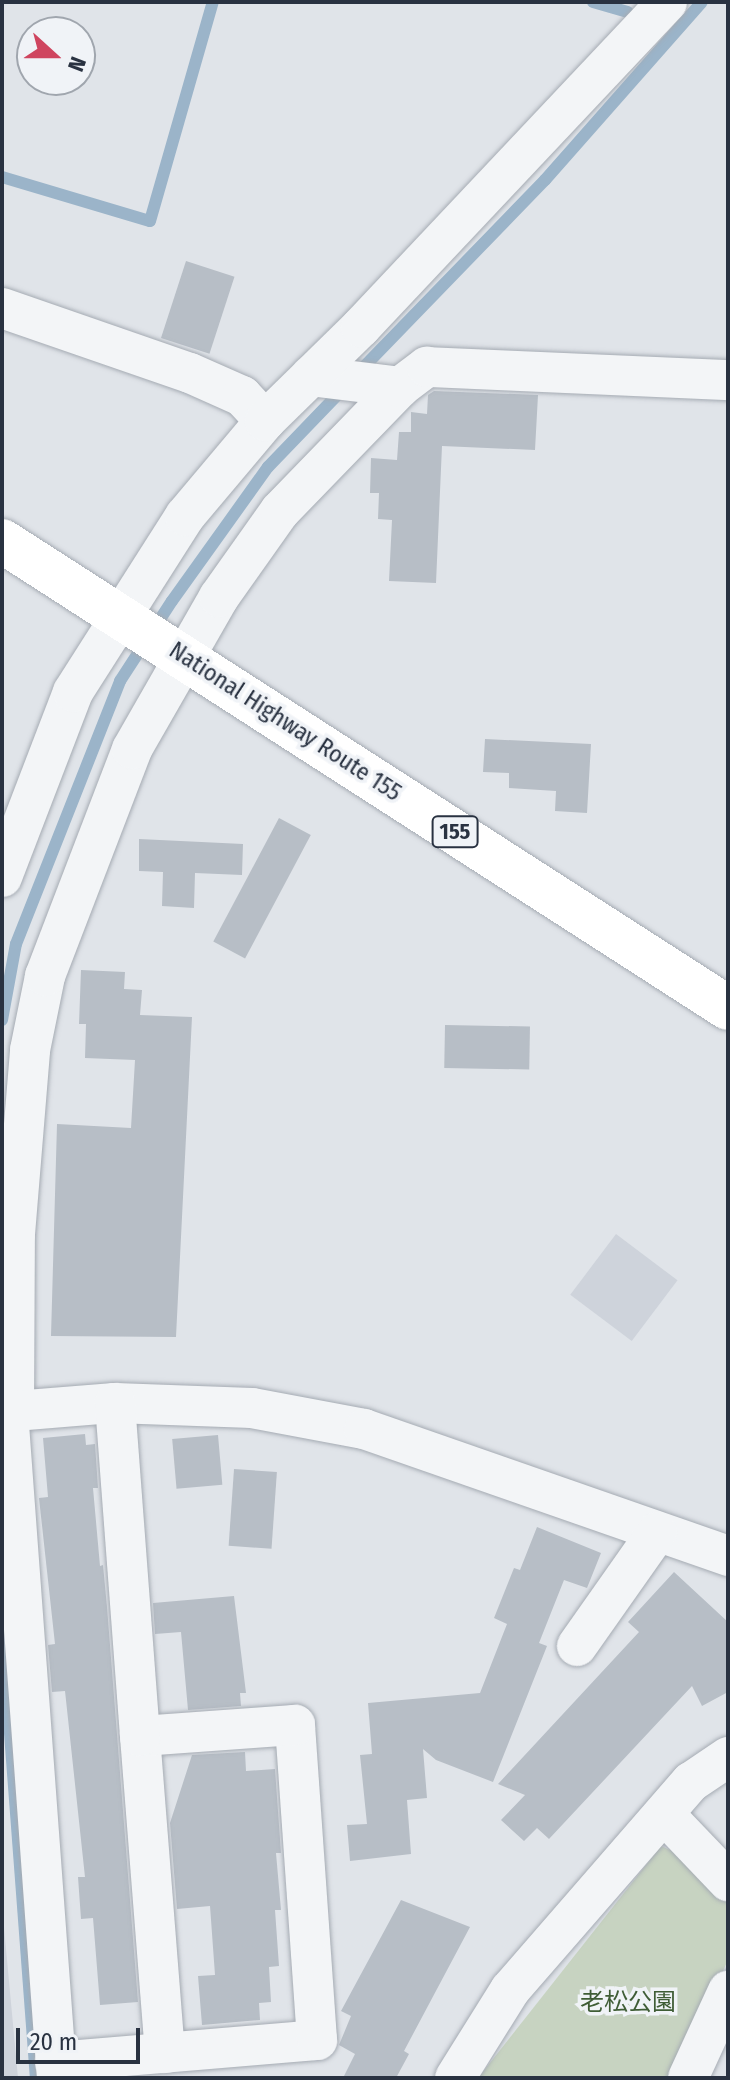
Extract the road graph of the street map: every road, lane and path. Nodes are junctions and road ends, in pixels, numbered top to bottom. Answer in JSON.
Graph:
{"nodes":[{"id":1,"x":667,"y":2,"type":"edge"},
{"id":2,"x":2,"y":308,"type":"edge"},
{"id":3,"x":728,"y":380,"type":"edge"},
{"id":4,"x":357,"y":382,"type":"junction"},
{"id":5,"x":265,"y":421,"type":"junction"},
{"id":6,"x":2,"y":541,"type":"edge"},
{"id":7,"x":122,"y":616,"type":"junction"},
{"id":8,"x":182,"y":656,"type":"junction"},
{"id":9,"x":2,"y":877,"type":"edge"},
{"id":10,"x":728,"y":1008,"type":"edge"},
{"id":11,"x":115,"y":1403,"type":"junction"},
{"id":12,"x":7,"y":1411,"type":"edge"},
{"id":13,"x":657,"y":1532,"type":"junction"},
{"id":14,"x":728,"y":1556,"type":"edge"},
{"id":15,"x":577,"y":1646,"type":"dead end"},
{"id":16,"x":140,"y":1736,"type":"junction"},
{"id":17,"x":728,"y":1757,"type":"edge"},
{"id":18,"x":664,"y":1814,"type":"junction"},
{"id":19,"x":728,"y":1881,"type":"edge"},
{"id":20,"x":728,"y":1991,"type":"edge"},
{"id":21,"x":165,"y":2053,"type":"junction"},
{"id":22,"x":56,"y":2070,"type":"edge"},
{"id":23,"x":455,"y":2078,"type":"edge"},
{"id":24,"x":688,"y":2078,"type":"edge"}],
"edges":[{"from":1,"to":4,"type":"street"},
{"from":2,"to":5,"type":"street"},
{"from":3,"to":4,"type":"street"},
{"from":4,"to":5,"type":"street"},
{"from":4,"to":8,"type":"street"},
{"from":5,"to":7,"type":"street"},
{"from":6,"to":7,"type":"highway","name":"National Highway Route 155","number":"155"},
{"from":7,"to":8,"type":"highway","name":"National Highway Route 155","number":"155"},
{"from":7,"to":9,"type":"street"},
{"from":8,"to":10,"type":"highway","name":"National Highway Route 155","number":"155"},
{"from":8,"to":12,"type":"street"},
{"from":11,"to":12,"type":"street"},
{"from":11,"to":13,"type":"street"},
{"from":11,"to":16,"type":"street"},
{"from":12,"to":22,"type":"street"},
{"from":13,"to":14,"type":"street"},
{"from":13,"to":15,"type":"street"},
{"from":16,"to":21,"type":"street"},
{"from":16,"to":21,"type":"street"},
{"from":17,"to":18,"type":"street"},
{"from":18,"to":19,"type":"street"},
{"from":18,"to":23,"type":"street"},
{"from":20,"to":24,"type":"street"},
{"from":21,"to":22,"type":"street"}]}
